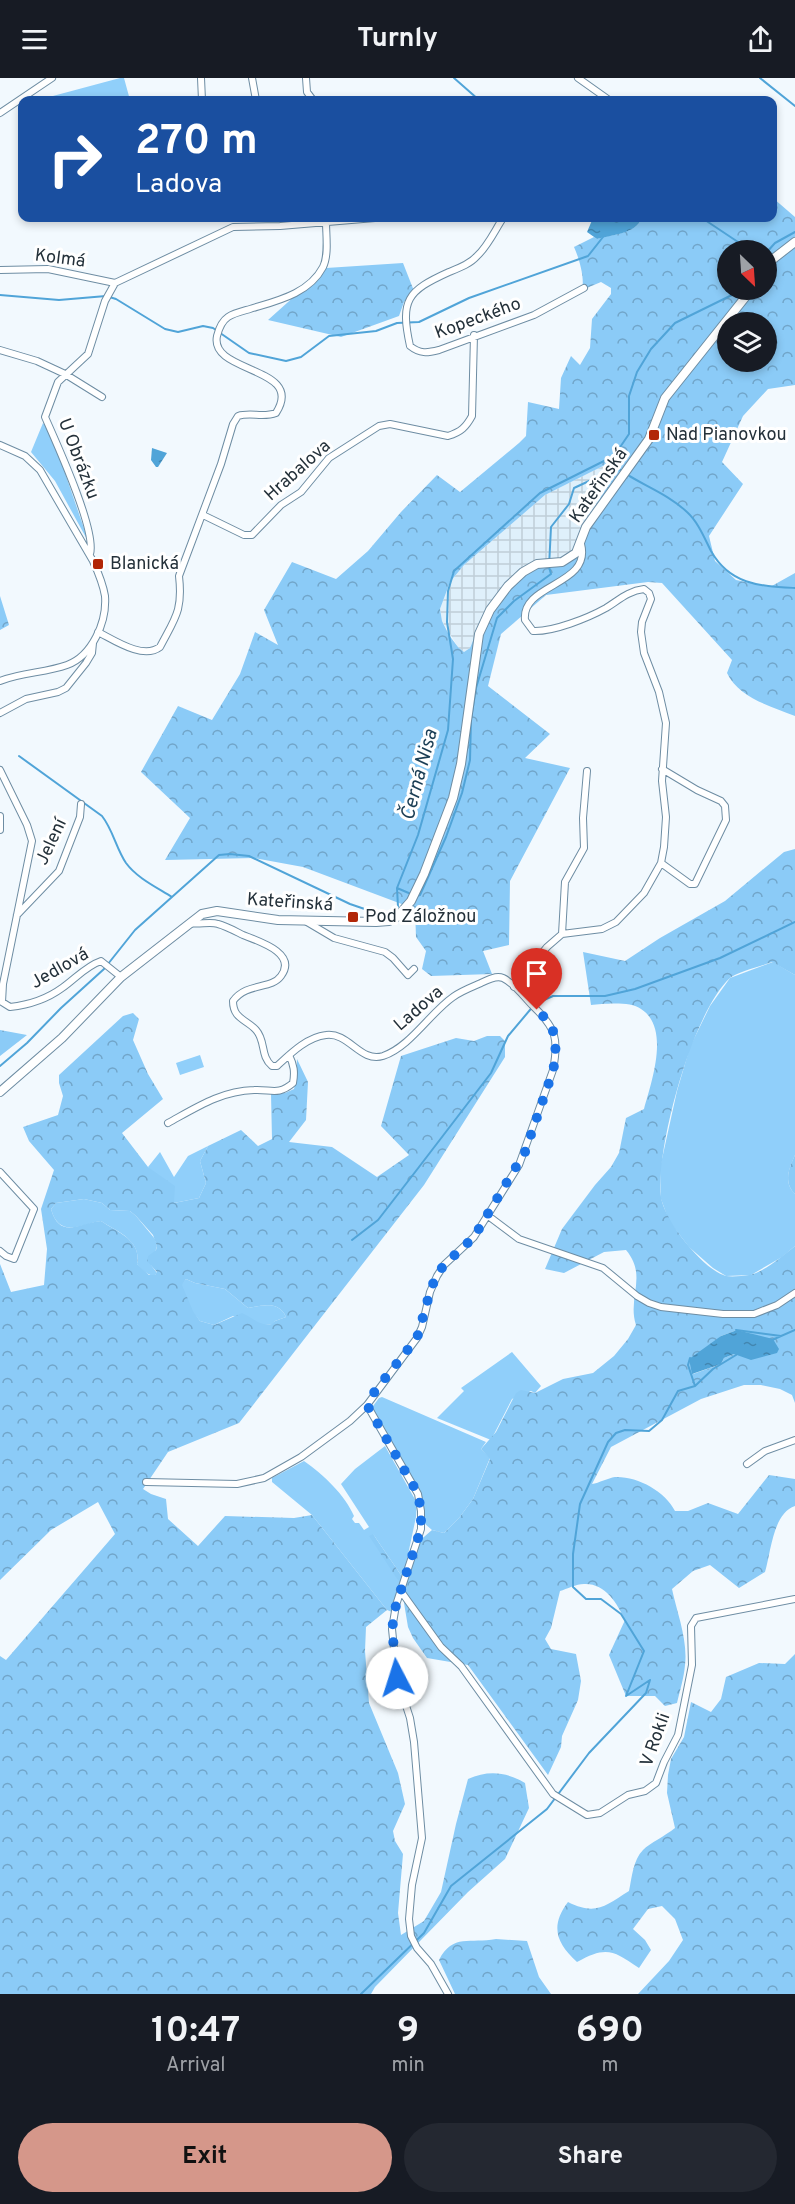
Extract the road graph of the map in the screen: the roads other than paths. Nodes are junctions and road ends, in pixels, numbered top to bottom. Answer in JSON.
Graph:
{"nodes":[{"id":1,"x":52,"y":78,"type":"edge"},
{"id":2,"x":201,"y":78,"type":"edge"},
{"id":3,"x":252,"y":78,"type":"edge"},
{"id":4,"x":306,"y":78,"type":"edge"},
{"id":5,"x":578,"y":78,"type":"edge"},
{"id":6,"x":25,"y":96,"type":"edge"},
{"id":7,"x":202,"y":96,"type":"edge"},
{"id":8,"x":255,"y":96,"type":"edge"},
{"id":9,"x":310,"y":96,"type":"edge"},
{"id":10,"x":603,"y":96,"type":"edge"},
{"id":11,"x":18,"y":101,"type":"edge"},
{"id":12,"x":0,"y":113,"type":"edge"},
{"id":13,"x":233,"y":222,"type":"edge"},
{"id":14,"x":279,"y":222,"type":"edge"},
{"id":15,"x":326,"y":222,"type":"joint"},
{"id":16,"x":500,"y":222,"type":"edge"},
{"id":17,"x":280,"y":226,"type":"junction"},
{"id":18,"x":233,"y":227,"type":"junction"},
{"id":19,"x":795,"y":242,"type":"edge"},
{"id":20,"x":777,"y":256,"type":"edge"},
{"id":21,"x":0,"y":270,"type":"edge"},
{"id":22,"x":115,"y":283,"type":"junction"},
{"id":23,"x":584,"y":288,"type":"dead end"},
{"id":24,"x":743,"y":300,"type":"edge"},
{"id":25,"x":474,"y":335,"type":"junction"},
{"id":26,"x":0,"y":350,"type":"edge"},
{"id":27,"x":65,"y":374,"type":"junction"},
{"id":28,"x":102,"y":397,"type":"dead end"},
{"id":29,"x":0,"y":445,"type":"edge"},
{"id":30,"x":203,"y":514,"type":"junction"},
{"id":31,"x":581,"y":544,"type":"junction"},
{"id":32,"x":90,"y":554,"type":"junction"},
{"id":33,"x":98,"y":632,"type":"junction"},
{"id":34,"x":93,"y":641,"type":"junction"},
{"id":35,"x":0,"y":681,"type":"edge"},
{"id":36,"x":0,"y":713,"type":"edge"},
{"id":37,"x":662,"y":769,"type":"junction"},
{"id":38,"x":0,"y":770,"type":"edge"},
{"id":39,"x":587,"y":771,"type":"dead end"},
{"id":40,"x":81,"y":804,"type":"dead end"},
{"id":41,"x":0,"y":816,"type":"edge"},
{"id":42,"x":0,"y":830,"type":"edge"},
{"id":43,"x":661,"y":863,"type":"junction"},
{"id":44,"x":17,"y":915,"type":"junction"},
{"id":45,"x":190,"y":922,"type":"junction"},
{"id":46,"x":307,"y":922,"type":"junction"},
{"id":47,"x":562,"y":934,"type":"junction"},
{"id":48,"x":414,"y":969,"type":"dead end"},
{"id":49,"x":121,"y":977,"type":"junction"},
{"id":50,"x":514,"y":987,"type":"junction"},
{"id":51,"x":289,"y":1055,"type":"junction"},
{"id":52,"x":0,"y":1092,"type":"edge"},
{"id":53,"x":168,"y":1123,"type":"dead end"},
{"id":54,"x":0,"y":1172,"type":"edge"},
{"id":55,"x":487,"y":1215,"type":"junction"},
{"id":56,"x":0,"y":1251,"type":"edge"},
{"id":57,"x":795,"y":1293,"type":"edge"},
{"id":58,"x":367,"y":1405,"type":"junction"},
{"id":59,"x":795,"y":1440,"type":"edge"},
{"id":60,"x":747,"y":1464,"type":"dead end"},
{"id":61,"x":146,"y":1482,"type":"dead end"},
{"id":62,"x":400,"y":1590,"type":"junction"},
{"id":63,"x":795,"y":1599,"type":"edge"},
{"id":64,"x":448,"y":1994,"type":"edge"}],
"edges":[{"from":1,"to":6,"type":"street"},
{"from":2,"to":7,"type":"street"},
{"from":3,"to":8,"type":"street"},
{"from":4,"to":9,"type":"street"},
{"from":5,"to":10,"type":"street"},
{"from":11,"to":12,"type":"street"},
{"from":13,"to":18,"type":"street"},
{"from":14,"to":17,"type":"street"},
{"from":15,"to":17,"type":"street"},
{"from":15,"to":30,"type":"street"},
{"from":16,"to":25,"type":"street","name":"Kopeckého"},
{"from":17,"to":18,"type":"street"},
{"from":18,"to":22,"type":"street"},
{"from":19,"to":20,"type":"street"},
{"from":21,"to":22,"type":"street","name":"Kolmá"},
{"from":22,"to":27,"type":"street","name":"U Obrázku"},
{"from":23,"to":25,"type":"street","name":"Kopeckého"},
{"from":24,"to":31,"type":"street","name":"Kateřinská"},
{"from":25,"to":30,"type":"street","name":"Hrabalova"},
{"from":26,"to":27,"type":"street"},
{"from":27,"to":28,"type":"street"},
{"from":27,"to":32,"type":"street","name":"U Obrázku"},
{"from":29,"to":32,"type":"street"},
{"from":30,"to":33,"type":"street"},
{"from":31,"to":37,"type":"street"},
{"from":31,"to":46,"type":"street","name":"Kateřinská"},
{"from":32,"to":33,"type":"street"},
{"from":33,"to":34,"type":"street"},
{"from":34,"to":35,"type":"street"},
{"from":34,"to":36,"type":"street"},
{"from":37,"to":43,"type":"street"},
{"from":37,"to":43,"type":"street"},
{"from":38,"to":44,"type":"street","name":"Jedlová"},
{"from":39,"to":47,"type":"street"},
{"from":40,"to":44,"type":"street","name":"Jelení"},
{"from":41,"to":42,"type":"street"},
{"from":43,"to":47,"type":"street"},
{"from":44,"to":49,"type":"street","name":"Jedlová"},
{"from":45,"to":46,"type":"street","name":"Kateřinská"},
{"from":45,"to":49,"type":"street","name":"Kateřinská"},
{"from":45,"to":51,"type":"street","name":"Ladova"},
{"from":46,"to":48,"type":"street"},
{"from":47,"to":50,"type":"street"},
{"from":49,"to":52,"type":"street","name":"Kateřinská"},
{"from":50,"to":51,"type":"street","name":"Ladova"},
{"from":50,"to":55,"type":"street"},
{"from":51,"to":53,"type":"street"},
{"from":54,"to":56,"type":"street"},
{"from":55,"to":57,"type":"street"},
{"from":55,"to":58,"type":"street"},
{"from":58,"to":61,"type":"street"},
{"from":58,"to":62,"type":"street"},
{"from":59,"to":60,"type":"street"},
{"from":62,"to":63,"type":"street","name":"V Rokli"},
{"from":62,"to":64,"type":"street"}]}
